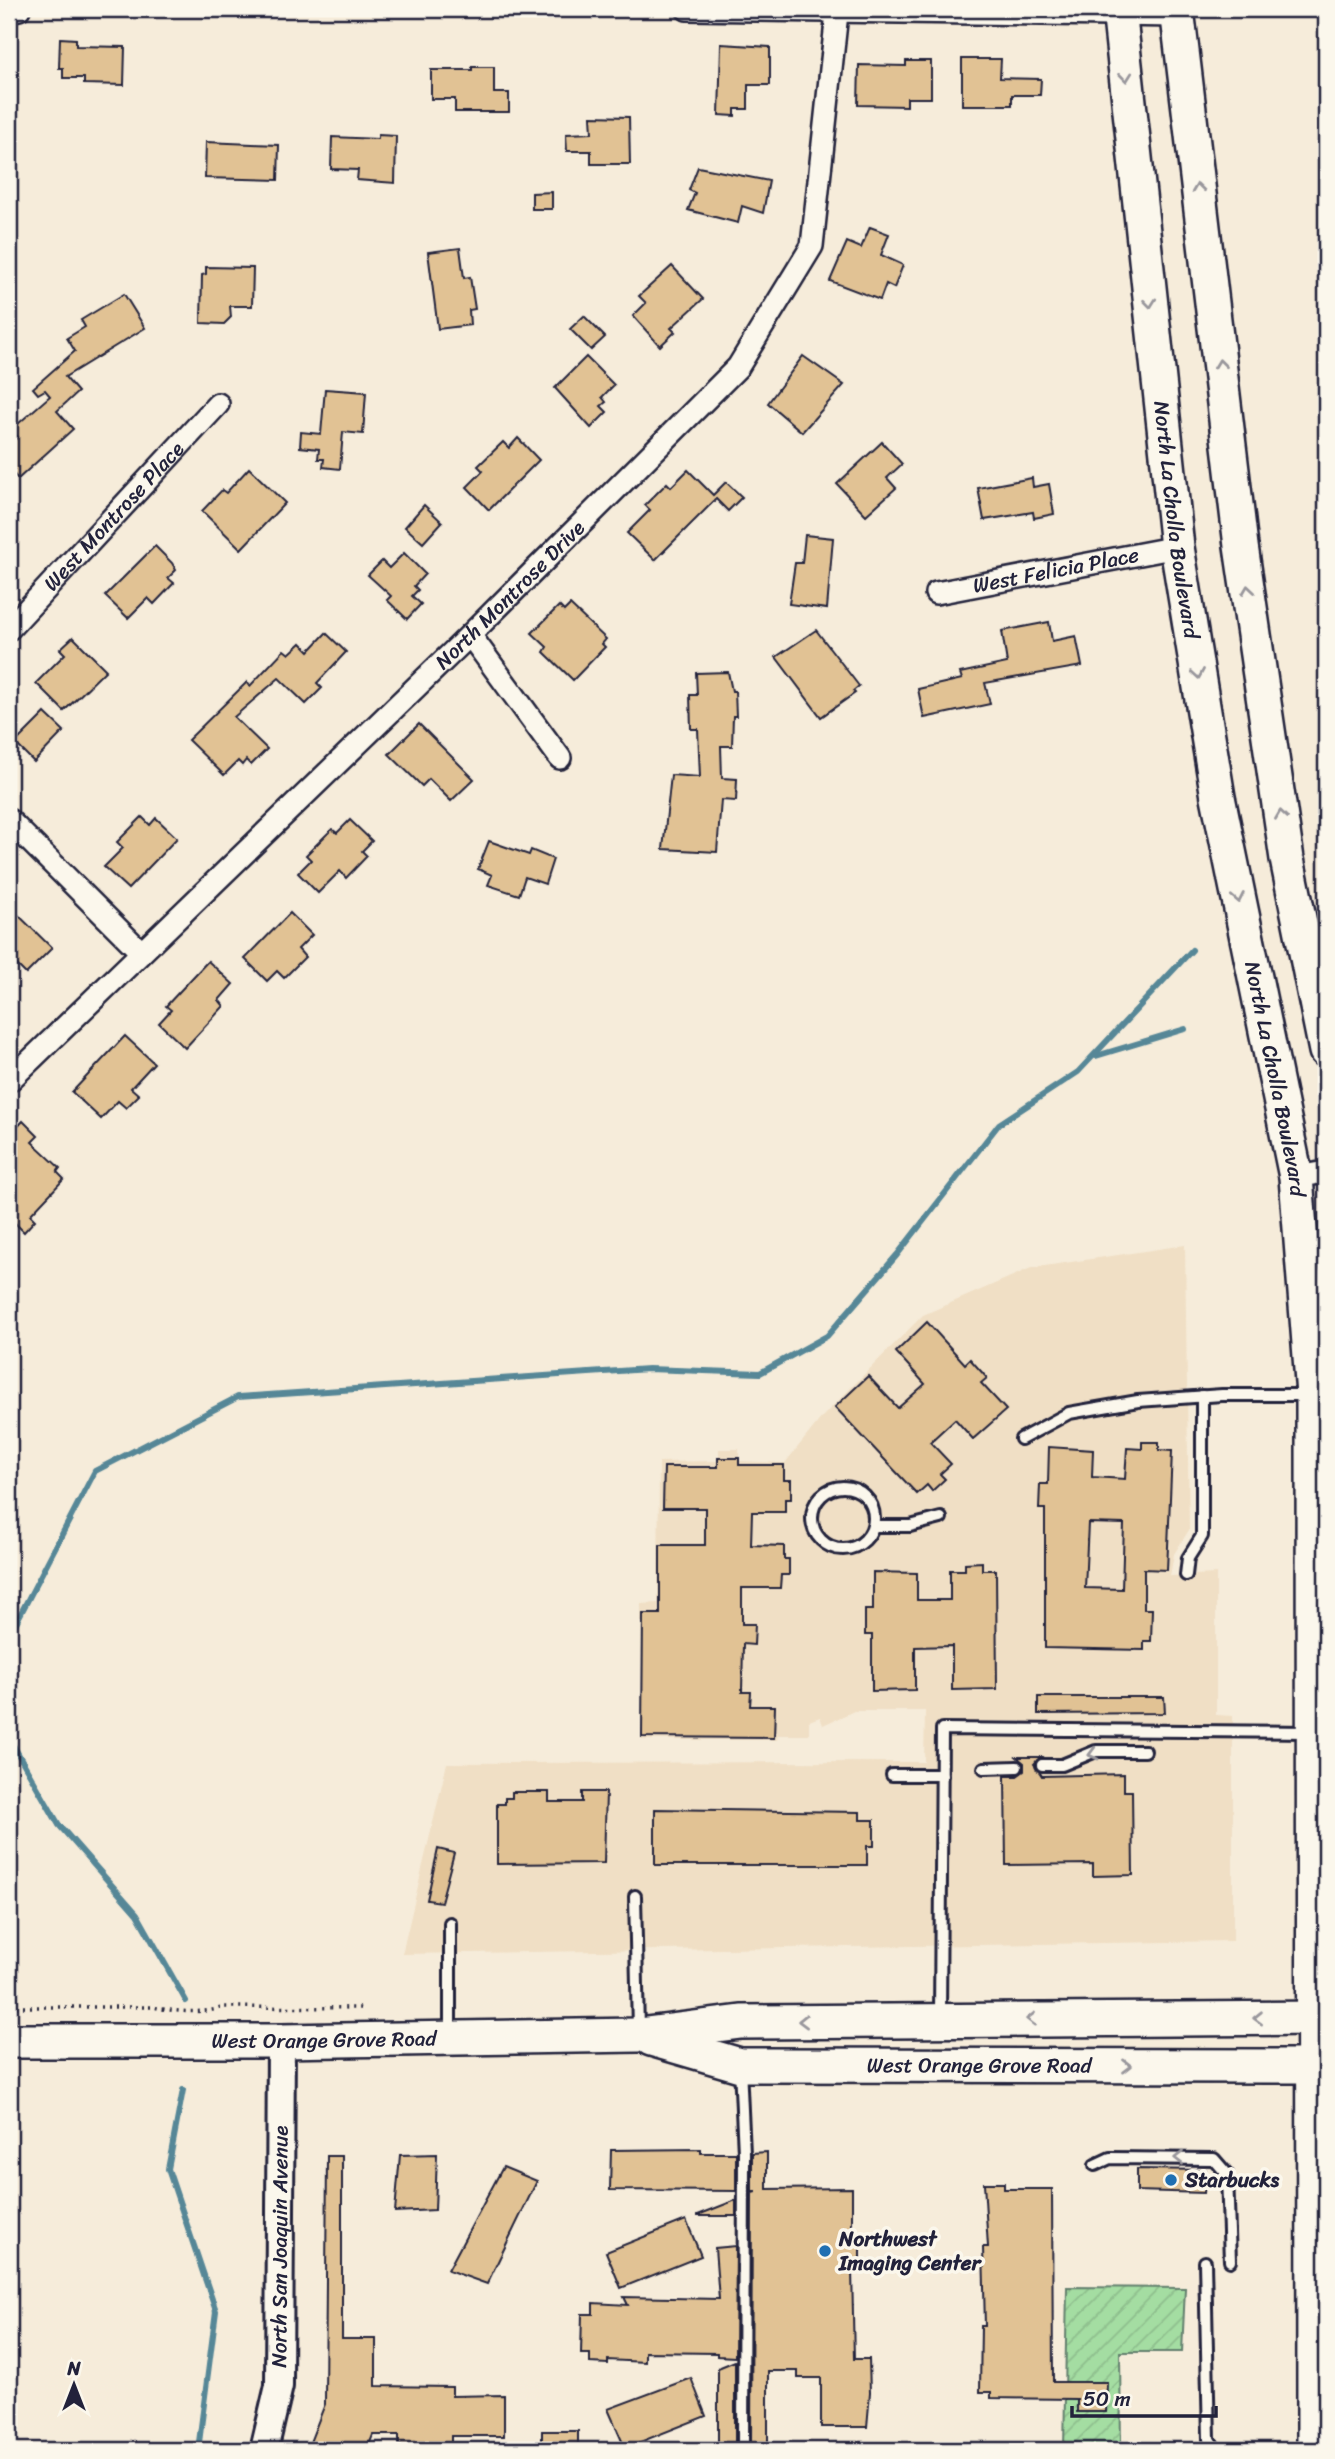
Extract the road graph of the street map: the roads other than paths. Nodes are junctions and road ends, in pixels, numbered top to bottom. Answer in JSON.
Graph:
{"nodes":[{"id":1,"x":19,"y":9,"type":"edge"},
{"id":2,"x":687,"y":9,"type":"edge"},
{"id":3,"x":9,"y":11,"type":"edge"},
{"id":4,"x":1119,"y":12,"type":"edge"},
{"id":5,"x":837,"y":13,"type":"junction"},
{"id":6,"x":1177,"y":13,"type":"edge"},
{"id":7,"x":218,"y":404,"type":"dead end"},
{"id":8,"x":1177,"y":547,"type":"junction"},
{"id":9,"x":936,"y":593,"type":"dead end"},
{"id":10,"x":9,"y":629,"type":"edge"},
{"id":11,"x":470,"y":635,"type":"junction"},
{"id":12,"x":561,"y":758,"type":"dead end"},
{"id":13,"x":9,"y":820,"type":"edge"},
{"id":14,"x":141,"y":952,"type":"junction"},
{"id":15,"x":1326,"y":1051,"type":"edge"},
{"id":16,"x":9,"y":1081,"type":"edge"},
{"id":17,"x":1311,"y":1175,"type":"edge"},
{"id":18,"x":1313,"y":1395,"type":"junction"},
{"id":19,"x":1202,"y":1396,"type":"junction"},
{"id":20,"x":1021,"y":1439,"type":"dead end"},
{"id":21,"x":941,"y":1517,"type":"dead end"},
{"id":22,"x":874,"y":1526,"type":"junction"},
{"id":23,"x":1186,"y":1575,"type":"dead end"},
{"id":24,"x":1312,"y":1732,"type":"junction"},
{"id":25,"x":1145,"y":1751,"type":"dead end"},
{"id":26,"x":1042,"y":1765,"type":"dead end"},
{"id":27,"x":1017,"y":1767,"type":"dead end"},
{"id":28,"x":984,"y":1768,"type":"dead end"},
{"id":29,"x":892,"y":1775,"type":"dead end"},
{"id":30,"x":942,"y":1775,"type":"junction"},
{"id":31,"x":635,"y":1896,"type":"dead end"},
{"id":32,"x":450,"y":1923,"type":"dead end"},
{"id":33,"x":1320,"y":2018,"type":"edge"},
{"id":34,"x":940,"y":2020,"type":"junction"},
{"id":35,"x":638,"y":2035,"type":"junction"},
{"id":36,"x":450,"y":2039,"type":"junction"},
{"id":37,"x":9,"y":2041,"type":"edge"},
{"id":38,"x":281,"y":2041,"type":"junction"},
{"id":39,"x":740,"y":2065,"type":"junction"},
{"id":40,"x":1320,"y":2066,"type":"edge"},
{"id":41,"x":1096,"y":2165,"type":"dead end"},
{"id":42,"x":1230,"y":2261,"type":"dead end"},
{"id":43,"x":1205,"y":2262,"type":"dead end"},
{"id":44,"x":264,"y":2450,"type":"edge"},
{"id":45,"x":743,"y":2450,"type":"edge"},
{"id":46,"x":1216,"y":2450,"type":"edge"},
{"id":47,"x":1314,"y":2450,"type":"edge"}],
"edges":[{"from":1,"to":3,"type":"street"},
{"from":2,"to":5,"type":"street"},
{"from":4,"to":5,"type":"street"},
{"from":4,"to":6,"type":"street"},
{"from":4,"to":8,"type":"main road","name":"North La Cholla Boulevard","one_way":true},
{"from":5,"to":11,"type":"street","name":"North Montrose Drive"},
{"from":15,"to":6,"type":"main road","one_way":true},
{"from":7,"to":10,"type":"street","name":"West Montrose Place"},
{"from":8,"to":9,"type":"street","name":"West Felicia Place"},
{"from":8,"to":17,"type":"main road","name":"North La Cholla Boulevard","one_way":true},
{"from":11,"to":12,"type":"street"},
{"from":11,"to":14,"type":"street","name":"North Montrose Drive"},
{"from":13,"to":14,"type":"street"},
{"from":14,"to":16,"type":"street","name":"North Montrose Drive"},
{"from":17,"to":18,"type":"main road","name":"North La Cholla Boulevard"},
{"from":18,"to":19,"type":"lane"},
{"from":18,"to":24,"type":"main road","name":"North La Cholla Boulevard"},
{"from":19,"to":20,"type":"lane"},
{"from":19,"to":23,"type":"lane"},
{"from":21,"to":22,"type":"lane"},
{"from":22,"to":22,"type":"lane"},
{"from":24,"to":30,"type":"lane"},
{"from":24,"to":33,"type":"main road","name":"North La Cholla Boulevard"},
{"from":25,"to":26,"type":"lane","one_way":true},
{"from":27,"to":28,"type":"lane"},
{"from":29,"to":30,"type":"lane"},
{"from":30,"to":34,"type":"lane"},
{"from":31,"to":35,"type":"lane"},
{"from":32,"to":36,"type":"lane"},
{"from":33,"to":34,"type":"main road","name":"West Orange Grove Road","one_way":true},
{"from":33,"to":40,"type":"main road","name":"North La Cholla Boulevard"},
{"from":34,"to":35,"type":"main road","name":"West Orange Grove Road","one_way":true},
{"from":35,"to":36,"type":"main road","name":"West Orange Grove Road"},
{"from":35,"to":39,"type":"main road","name":"West Orange Grove Road"},
{"from":36,"to":38,"type":"main road","name":"West Orange Grove Road"},
{"from":37,"to":38,"type":"main road","name":"West Orange Grove Road"},
{"from":38,"to":44,"type":"street","name":"North San Joaquin Avenue"},
{"from":39,"to":40,"type":"main road","name":"West Orange Grove Road","one_way":true},
{"from":39,"to":45,"type":"lane"},
{"from":40,"to":47,"type":"main road","name":"North La Cholla Boulevard"},
{"from":42,"to":41,"type":"lane","one_way":true},
{"from":43,"to":46,"type":"lane"}]}
